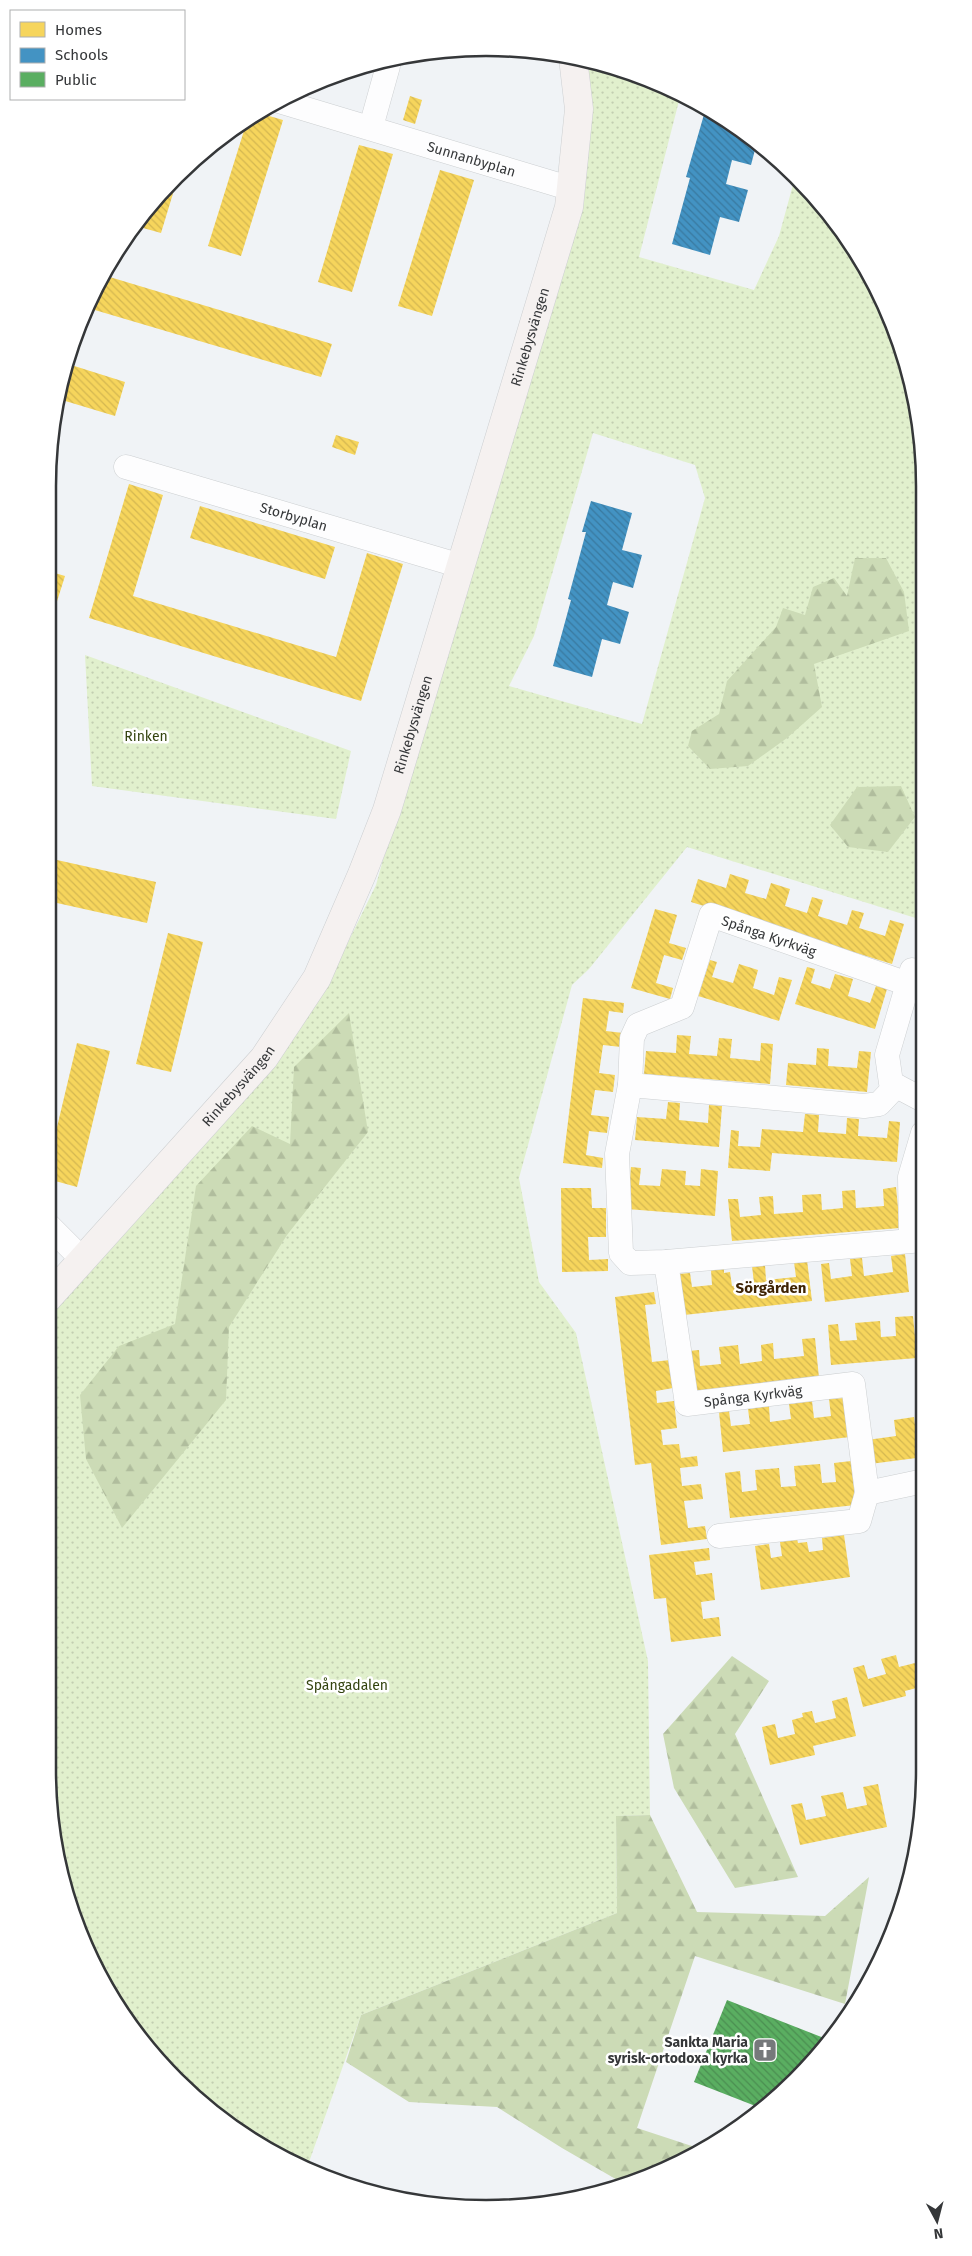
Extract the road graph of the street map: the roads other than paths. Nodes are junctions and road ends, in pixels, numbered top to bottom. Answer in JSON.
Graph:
{"nodes":[{"id":1,"x":574,"y":66,"type":"edge"},
{"id":2,"x":387,"y":68,"type":"edge"},
{"id":3,"x":290,"y":104,"type":"edge"},
{"id":4,"x":371,"y":127,"type":"junction"},
{"id":5,"x":572,"y":189,"type":"junction"},
{"id":6,"x":126,"y":467,"type":"dead end"},
{"id":7,"x":461,"y":566,"type":"junction"},
{"id":8,"x":630,"y":1085,"type":"junction"},
{"id":9,"x":896,"y":1086,"type":"junction"},
{"id":10,"x":916,"y":1096,"type":"edge"},
{"id":11,"x":916,"y":1157,"type":"edge"},
{"id":12,"x":916,"y":1231,"type":"edge"},
{"id":13,"x":56,"y":1233,"type":"edge"},
{"id":14,"x":916,"y":1240,"type":"edge"},
{"id":15,"x":82,"y":1258,"type":"junction"},
{"id":16,"x":666,"y":1262,"type":"junction"},
{"id":17,"x":56,"y":1289,"type":"edge"},
{"id":18,"x":916,"y":1484,"type":"edge"},
{"id":19,"x":867,"y":1493,"type":"junction"},
{"id":20,"x":718,"y":1536,"type":"dead end"}],
"edges":[{"from":1,"to":5,"type":"street","name":"Rinkebysvängen"},
{"from":2,"to":4,"type":"street"},
{"from":3,"to":4,"type":"street","name":"Sunnanbyplan"},
{"from":4,"to":5,"type":"street","name":"Sunnanbyplan"},
{"from":5,"to":7,"type":"street","name":"Rinkebysvängen"},
{"from":6,"to":7,"type":"street","name":"Storbyplan"},
{"from":7,"to":15,"type":"street","name":"Rinkebysvängen"},
{"from":8,"to":9,"type":"street"},
{"from":8,"to":9,"type":"street","name":"Spånga Kyrkväg"},
{"from":8,"to":16,"type":"street","name":"Spånga Kyrkväg"},
{"from":9,"to":10,"type":"street"},
{"from":11,"to":12,"type":"street","name":"Spånga Kyrkväg"},
{"from":13,"to":15,"type":"street"},
{"from":14,"to":16,"type":"street","name":"Spånga Kyrkväg"},
{"from":15,"to":17,"type":"street","name":"Rinkebysvängen"},
{"from":16,"to":19,"type":"street","name":"Spånga Kyrkväg"},
{"from":18,"to":19,"type":"street"},
{"from":19,"to":20,"type":"street","name":"Spånga Kyrkväg"}]}
